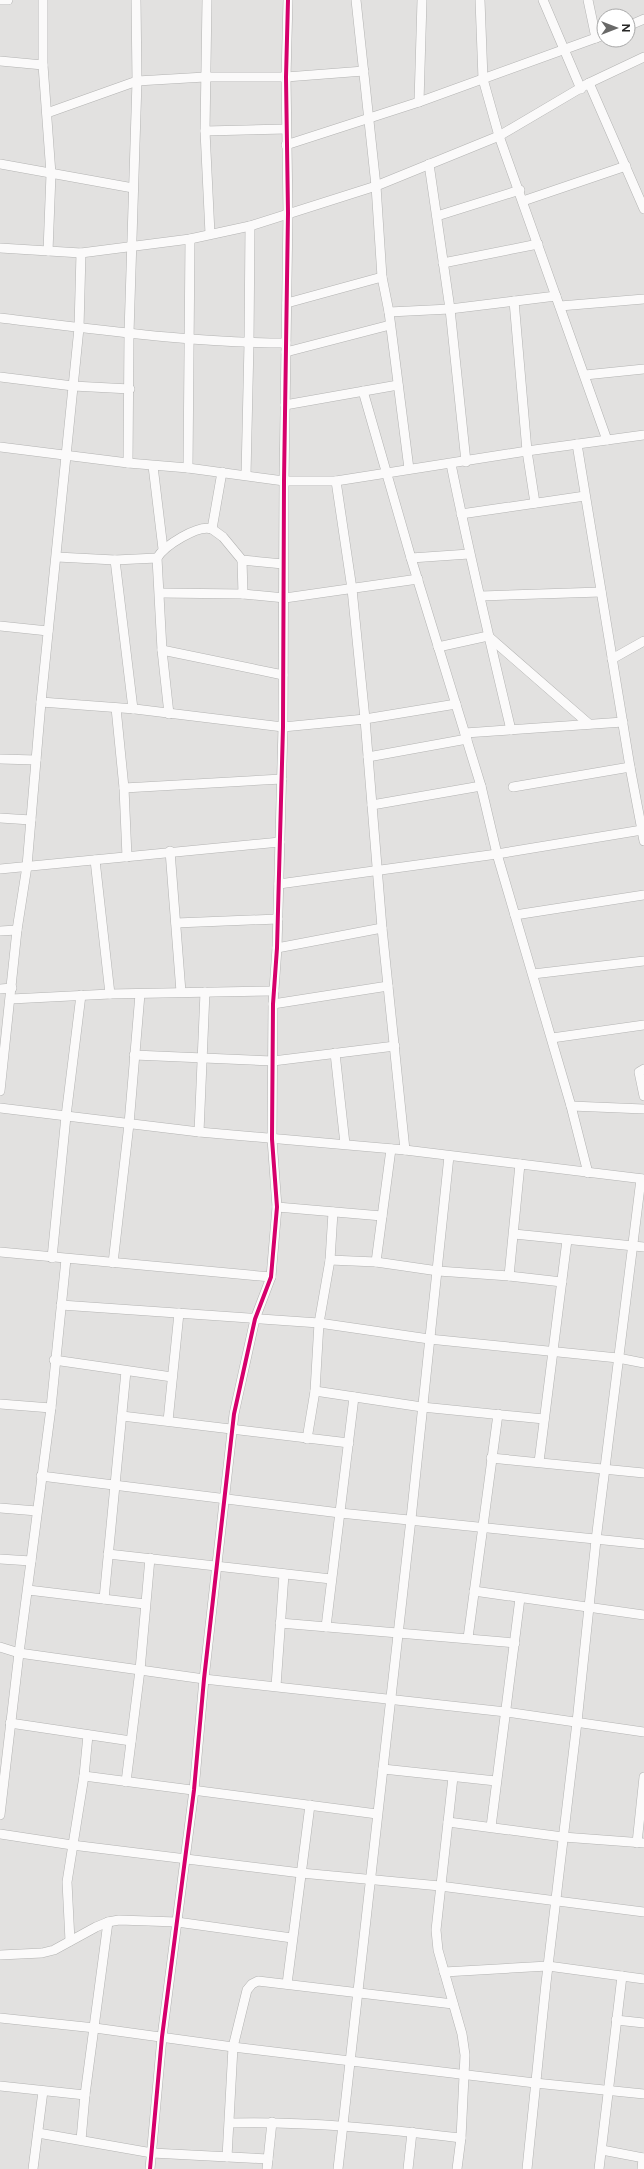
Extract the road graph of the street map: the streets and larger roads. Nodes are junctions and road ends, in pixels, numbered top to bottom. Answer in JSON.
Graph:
{"nodes":[{"id":1,"x":0,"y":0,"type":"edge"},
{"id":2,"x":8,"y":0,"type":"edge"},
{"id":3,"x":43,"y":0,"type":"edge"},
{"id":4,"x":136,"y":0,"type":"edge"},
{"id":5,"x":207,"y":0,"type":"edge"},
{"id":6,"x":288,"y":0,"type":"edge"},
{"id":7,"x":356,"y":0,"type":"edge"},
{"id":8,"x":422,"y":0,"type":"edge"},
{"id":9,"x":480,"y":0,"type":"edge"},
{"id":10,"x":543,"y":0,"type":"edge"},
{"id":11,"x":588,"y":0,"type":"edge"},
{"id":12,"x":596,"y":25,"type":"edge"},
{"id":13,"x":596,"y":38,"type":"edge"},
{"id":14,"x":563,"y":50,"type":"junction"},
{"id":15,"x":644,"y":57,"type":"edge"},
{"id":16,"x":0,"y":61,"type":"edge"},
{"id":17,"x":44,"y":64,"type":"junction"},
{"id":18,"x":364,"y":71,"type":"junction"},
{"id":19,"x":205,"y":77,"type":"junction"},
{"id":20,"x":286,"y":77,"type":"junction"},
{"id":21,"x":483,"y":79,"type":"junction"},
{"id":22,"x":137,"y":82,"type":"junction"},
{"id":23,"x":589,"y":84,"type":"junction"},
{"id":24,"x":581,"y":89,"type":"junction"},
{"id":25,"x":419,"y":102,"type":"junction"},
{"id":26,"x":47,"y":113,"type":"junction"},
{"id":27,"x":369,"y":118,"type":"junction"},
{"id":28,"x":286,"y":129,"type":"junction"},
{"id":29,"x":204,"y":132,"type":"junction"},
{"id":30,"x":499,"y":136,"type":"junction"},
{"id":31,"x":286,"y":145,"type":"junction"},
{"id":32,"x":0,"y":164,"type":"edge"},
{"id":33,"x":429,"y":164,"type":"junction"},
{"id":34,"x":626,"y":166,"type":"junction"},
{"id":35,"x":51,"y":174,"type":"junction"},
{"id":36,"x":376,"y":186,"type":"junction"},
{"id":37,"x":134,"y":188,"type":"junction"},
{"id":38,"x":520,"y":190,"type":"junction"},
{"id":39,"x":523,"y":201,"type":"junction"},
{"id":40,"x":644,"y":209,"type":"edge"},
{"id":41,"x":288,"y":213,"type":"junction"},
{"id":42,"x":437,"y":216,"type":"junction"},
{"id":43,"x":250,"y":226,"type":"junction"},
{"id":44,"x":210,"y":234,"type":"junction"},
{"id":45,"x":190,"y":239,"type":"junction"},
{"id":46,"x":538,"y":244,"type":"junction"},
{"id":47,"x":132,"y":247,"type":"junction"},
{"id":48,"x":0,"y":248,"type":"edge"},
{"id":49,"x":48,"y":251,"type":"junction"},
{"id":50,"x":80,"y":253,"type":"junction"},
{"id":51,"x":443,"y":263,"type":"junction"},
{"id":52,"x":382,"y":277,"type":"junction"},
{"id":53,"x":556,"y":296,"type":"junction"},
{"id":54,"x":644,"y":299,"type":"edge"},
{"id":55,"x":514,"y":301,"type":"junction"},
{"id":56,"x":287,"y":303,"type":"junction"},
{"id":57,"x":560,"y":306,"type":"junction"},
{"id":58,"x":450,"y":309,"type":"junction"},
{"id":59,"x":389,"y":312,"type":"junction"},
{"id":60,"x":0,"y":318,"type":"edge"},
{"id":61,"x":390,"y":325,"type":"junction"},
{"id":62,"x":79,"y":328,"type":"junction"},
{"id":63,"x":129,"y":333,"type":"junction"},
{"id":64,"x":189,"y":337,"type":"junction"},
{"id":65,"x":250,"y":343,"type":"junction"},
{"id":66,"x":286,"y":347,"type":"junction"},
{"id":67,"x":644,"y":370,"type":"edge"},
{"id":68,"x":585,"y":375,"type":"junction"},
{"id":69,"x":0,"y":377,"type":"edge"},
{"id":70,"x":73,"y":386,"type":"junction"},
{"id":71,"x":398,"y":386,"type":"junction"},
{"id":72,"x":130,"y":389,"type":"junction"},
{"id":73,"x":363,"y":391,"type":"junction"},
{"id":74,"x":285,"y":405,"type":"junction"},
{"id":75,"x":644,"y":435,"type":"edge"},
{"id":76,"x":607,"y":440,"type":"junction"},
{"id":77,"x":577,"y":444,"type":"junction"},
{"id":78,"x":0,"y":447,"type":"edge"},
{"id":79,"x":527,"y":451,"type":"junction"},
{"id":80,"x":66,"y":456,"type":"junction"},
{"id":81,"x":466,"y":462,"type":"junction"},
{"id":82,"x":128,"y":463,"type":"junction"},
{"id":83,"x":451,"y":464,"type":"junction"},
{"id":84,"x":153,"y":466,"type":"junction"},
{"id":85,"x":188,"y":468,"type":"junction"},
{"id":86,"x":409,"y":469,"type":"junction"},
{"id":87,"x":222,"y":472,"type":"junction"},
{"id":88,"x":387,"y":473,"type":"junction"},
{"id":89,"x":246,"y":475,"type":"junction"},
{"id":90,"x":284,"y":481,"type":"junction"},
{"id":91,"x":336,"y":481,"type":"junction"},
{"id":92,"x":585,"y":496,"type":"junction"},
{"id":93,"x":535,"y":503,"type":"junction"},
{"id":94,"x":461,"y":514,"type":"junction"},
{"id":95,"x":212,"y":529,"type":"junction"},
{"id":96,"x":163,"y":549,"type":"junction"},
{"id":97,"x":469,"y":554,"type":"junction"},
{"id":98,"x":57,"y":557,"type":"junction"},
{"id":99,"x":157,"y":558,"type":"junction"},
{"id":100,"x":411,"y":558,"type":"junction"},
{"id":101,"x":115,"y":560,"type":"junction"},
{"id":102,"x":242,"y":560,"type":"junction"},
{"id":103,"x":283,"y":564,"type":"junction"},
{"id":104,"x":418,"y":580,"type":"junction"},
{"id":105,"x":352,"y":589,"type":"junction"},
{"id":106,"x":160,"y":592,"type":"junction"},
{"id":107,"x":602,"y":592,"type":"junction"},
{"id":108,"x":244,"y":594,"type":"junction"},
{"id":109,"x":481,"y":596,"type":"junction"},
{"id":110,"x":284,"y":598,"type":"junction"},
{"id":111,"x":0,"y":626,"type":"edge"},
{"id":112,"x":48,"y":631,"type":"junction"},
{"id":113,"x":488,"y":636,"type":"junction"},
{"id":114,"x":644,"y":641,"type":"edge"},
{"id":115,"x":438,"y":647,"type":"junction"},
{"id":116,"x":162,"y":650,"type":"junction"},
{"id":117,"x":612,"y":659,"type":"junction"},
{"id":118,"x":283,"y":674,"type":"junction"},
{"id":119,"x":40,"y":702,"type":"junction"},
{"id":120,"x":456,"y":704,"type":"junction"},
{"id":121,"x":116,"y":708,"type":"junction"},
{"id":122,"x":133,"y":709,"type":"junction"},
{"id":123,"x":169,"y":714,"type":"junction"},
{"id":124,"x":365,"y":719,"type":"junction"},
{"id":125,"x":623,"y":722,"type":"junction"},
{"id":126,"x":588,"y":724,"type":"junction"},
{"id":127,"x":283,"y":727,"type":"junction"},
{"id":128,"x":511,"y":730,"type":"junction"},
{"id":129,"x":466,"y":736,"type":"junction"},
{"id":130,"x":368,"y":758,"type":"junction"},
{"id":131,"x":0,"y":759,"type":"edge"},
{"id":132,"x":36,"y":760,"type":"junction"},
{"id":133,"x":630,"y":767,"type":"junction"},
{"id":134,"x":282,"y":779,"type":"junction"},
{"id":135,"x":481,"y":786,"type":"junction"},
{"id":136,"x":513,"y":787,"type":"dead end"},
{"id":137,"x":124,"y":788,"type":"junction"},
{"id":138,"x":372,"y":805,"type":"junction"},
{"id":139,"x":0,"y":818,"type":"edge"},
{"id":140,"x":31,"y":820,"type":"junction"},
{"id":141,"x":642,"y":830,"type":"junction"},
{"id":142,"x":644,"y":841,"type":"edge"},
{"id":143,"x":280,"y":842,"type":"junction"},
{"id":144,"x":170,"y":851,"type":"junction"},
{"id":145,"x":498,"y":854,"type":"junction"},
{"id":146,"x":127,"y":857,"type":"junction"},
{"id":147,"x":95,"y":860,"type":"junction"},
{"id":148,"x":27,"y":866,"type":"junction"},
{"id":149,"x":0,"y":869,"type":"edge"},
{"id":150,"x":378,"y":870,"type":"junction"},
{"id":151,"x":280,"y":884,"type":"junction"},
{"id":152,"x":644,"y":895,"type":"edge"},
{"id":153,"x":516,"y":915,"type":"junction"},
{"id":154,"x":278,"y":919,"type":"junction"},
{"id":155,"x":176,"y":923,"type":"junction"},
{"id":156,"x":382,"y":928,"type":"junction"},
{"id":157,"x":18,"y":930,"type":"junction"},
{"id":158,"x":0,"y":931,"type":"edge"},
{"id":159,"x":277,"y":948,"type":"junction"},
{"id":160,"x":644,"y":961,"type":"edge"},
{"id":161,"x":534,"y":974,"type":"junction"},
{"id":162,"x":388,"y":986,"type":"junction"},
{"id":163,"x":12,"y":988,"type":"junction"},
{"id":164,"x":0,"y":989,"type":"edge"},
{"id":165,"x":274,"y":991,"type":"junction"},
{"id":166,"x":181,"y":992,"type":"junction"},
{"id":167,"x":205,"y":992,"type":"junction"},
{"id":168,"x":110,"y":994,"type":"junction"},
{"id":169,"x":140,"y":994,"type":"junction"},
{"id":170,"x":81,"y":995,"type":"junction"},
{"id":171,"x":11,"y":999,"type":"junction"},
{"id":172,"x":273,"y":1004,"type":"junction"},
{"id":173,"x":644,"y":1025,"type":"edge"},
{"id":174,"x":552,"y":1038,"type":"junction"},
{"id":175,"x":2,"y":1046,"type":"edge"},
{"id":176,"x":395,"y":1046,"type":"junction"},
{"id":177,"x":335,"y":1053,"type":"junction"},
{"id":178,"x":134,"y":1055,"type":"junction"},
{"id":179,"x":203,"y":1058,"type":"junction"},
{"id":180,"x":273,"y":1061,"type":"junction"},
{"id":181,"x":644,"y":1069,"type":"edge"},
{"id":182,"x":0,"y":1091,"type":"edge"},
{"id":183,"x":644,"y":1096,"type":"edge"},
{"id":184,"x":571,"y":1106,"type":"junction"},
{"id":185,"x":0,"y":1108,"type":"edge"},
{"id":186,"x":644,"y":1109,"type":"edge"},
{"id":187,"x":66,"y":1116,"type":"junction"},
{"id":188,"x":128,"y":1124,"type":"junction"},
{"id":189,"x":199,"y":1132,"type":"junction"},
{"id":190,"x":272,"y":1139,"type":"junction"},
{"id":191,"x":345,"y":1144,"type":"junction"},
{"id":192,"x":391,"y":1149,"type":"junction"},
{"id":193,"x":405,"y":1150,"type":"junction"},
{"id":194,"x":449,"y":1156,"type":"junction"},
{"id":195,"x":520,"y":1164,"type":"junction"},
{"id":196,"x":588,"y":1173,"type":"junction"},
{"id":197,"x":642,"y":1179,"type":"edge"},
{"id":198,"x":277,"y":1208,"type":"junction"},
{"id":199,"x":333,"y":1212,"type":"junction"},
{"id":200,"x":382,"y":1216,"type":"junction"},
{"id":201,"x":514,"y":1234,"type":"junction"},
{"id":202,"x":567,"y":1240,"type":"junction"},
{"id":203,"x":633,"y":1246,"type":"junction"},
{"id":204,"x":644,"y":1247,"type":"edge"},
{"id":205,"x":0,"y":1252,"type":"edge"},
{"id":206,"x":52,"y":1258,"type":"junction"},
{"id":207,"x":66,"y":1259,"type":"junction"},
{"id":208,"x":330,"y":1260,"type":"junction"},
{"id":209,"x":376,"y":1262,"type":"junction"},
{"id":210,"x":113,"y":1263,"type":"junction"},
{"id":211,"x":438,"y":1271,"type":"junction"},
{"id":212,"x":509,"y":1276,"type":"junction"},
{"id":213,"x":271,"y":1277,"type":"junction"},
{"id":214,"x":562,"y":1282,"type":"junction"},
{"id":215,"x":61,"y":1305,"type":"junction"},
{"id":216,"x":179,"y":1314,"type":"junction"},
{"id":217,"x":255,"y":1319,"type":"junction"},
{"id":218,"x":319,"y":1323,"type":"junction"},
{"id":219,"x":429,"y":1339,"type":"junction"},
{"id":220,"x":554,"y":1352,"type":"junction"},
{"id":221,"x":618,"y":1358,"type":"junction"},
{"id":222,"x":54,"y":1360,"type":"junction"},
{"id":223,"x":644,"y":1363,"type":"edge"},
{"id":224,"x":126,"y":1371,"type":"junction"},
{"id":225,"x":172,"y":1377,"type":"junction"},
{"id":226,"x":315,"y":1391,"type":"junction"},
{"id":227,"x":354,"y":1397,"type":"junction"},
{"id":228,"x":0,"y":1404,"type":"edge"},
{"id":229,"x":422,"y":1406,"type":"junction"},
{"id":230,"x":51,"y":1408,"type":"junction"},
{"id":231,"x":498,"y":1414,"type":"junction"},
{"id":232,"x":122,"y":1416,"type":"junction"},
{"id":233,"x":544,"y":1419,"type":"junction"},
{"id":234,"x":168,"y":1421,"type":"junction"},
{"id":235,"x":232,"y":1430,"type":"junction"},
{"id":236,"x":306,"y":1439,"type":"junction"},
{"id":237,"x":349,"y":1443,"type":"junction"},
{"id":238,"x":491,"y":1458,"type":"junction"},
{"id":239,"x":539,"y":1462,"type":"junction"},
{"id":240,"x":604,"y":1469,"type":"junction"},
{"id":241,"x":644,"y":1474,"type":"edge"},
{"id":242,"x":41,"y":1476,"type":"junction"},
{"id":243,"x":115,"y":1484,"type":"junction"},
{"id":244,"x":225,"y":1499,"type":"junction"},
{"id":245,"x":0,"y":1508,"type":"edge"},
{"id":246,"x":37,"y":1512,"type":"junction"},
{"id":247,"x":340,"y":1513,"type":"junction"},
{"id":248,"x":411,"y":1519,"type":"junction"},
{"id":249,"x":482,"y":1528,"type":"junction"},
{"id":250,"x":596,"y":1540,"type":"junction"},
{"id":251,"x":644,"y":1544,"type":"edge"},
{"id":252,"x":108,"y":1554,"type":"junction"},
{"id":253,"x":150,"y":1558,"type":"junction"},
{"id":254,"x":0,"y":1559,"type":"edge"},
{"id":255,"x":31,"y":1561,"type":"junction"},
{"id":256,"x":217,"y":1565,"type":"junction"},
{"id":257,"x":284,"y":1574,"type":"junction"},
{"id":258,"x":331,"y":1579,"type":"junction"},
{"id":259,"x":28,"y":1590,"type":"junction"},
{"id":260,"x":474,"y":1591,"type":"junction"},
{"id":261,"x":520,"y":1598,"type":"junction"},
{"id":262,"x":104,"y":1599,"type":"junction"},
{"id":263,"x":145,"y":1604,"type":"junction"},
{"id":264,"x":589,"y":1608,"type":"junction"},
{"id":265,"x":644,"y":1615,"type":"edge"},
{"id":266,"x":280,"y":1623,"type":"junction"},
{"id":267,"x":326,"y":1627,"type":"junction"},
{"id":268,"x":398,"y":1633,"type":"junction"},
{"id":269,"x":468,"y":1638,"type":"junction"},
{"id":270,"x":515,"y":1643,"type":"junction"},
{"id":271,"x":0,"y":1647,"type":"edge"},
{"id":272,"x":19,"y":1652,"type":"junction"},
{"id":273,"x":140,"y":1670,"type":"junction"},
{"id":274,"x":204,"y":1679,"type":"junction"},
{"id":275,"x":276,"y":1686,"type":"junction"},
{"id":276,"x":391,"y":1700,"type":"junction"},
{"id":277,"x":506,"y":1712,"type":"junction"},
{"id":278,"x":577,"y":1722,"type":"junction"},
{"id":279,"x":10,"y":1723,"type":"junction"},
{"id":280,"x":644,"y":1732,"type":"edge"},
{"id":281,"x":5,"y":1733,"type":"edge"},
{"id":282,"x":88,"y":1735,"type":"junction"},
{"id":283,"x":131,"y":1740,"type":"junction"},
{"id":284,"x":383,"y":1769,"type":"junction"},
{"id":285,"x":84,"y":1776,"type":"junction"},
{"id":286,"x":453,"y":1777,"type":"junction"},
{"id":287,"x":644,"y":1777,"type":"edge"},
{"id":288,"x":496,"y":1781,"type":"junction"},
{"id":289,"x":126,"y":1782,"type":"junction"},
{"id":290,"x":194,"y":1790,"type":"junction"},
{"id":291,"x":643,"y":1791,"type":"edge"},
{"id":292,"x":310,"y":1806,"type":"junction"},
{"id":293,"x":377,"y":1814,"type":"junction"},
{"id":294,"x":0,"y":1815,"type":"edge"},
{"id":295,"x":448,"y":1822,"type":"junction"},
{"id":296,"x":491,"y":1827,"type":"junction"},
{"id":297,"x":0,"y":1834,"type":"edge"},
{"id":298,"x":563,"y":1837,"type":"junction"},
{"id":299,"x":641,"y":1843,"type":"edge"},
{"id":300,"x":72,"y":1845,"type":"junction"},
{"id":301,"x":186,"y":1859,"type":"junction"},
{"id":302,"x":301,"y":1873,"type":"junction"},
{"id":303,"x":370,"y":1880,"type":"junction"},
{"id":304,"x":440,"y":1886,"type":"junction"},
{"id":305,"x":555,"y":1902,"type":"junction"},
{"id":306,"x":644,"y":1912,"type":"edge"},
{"id":307,"x":108,"y":1922,"type":"junction"},
{"id":308,"x":177,"y":1922,"type":"junction"},
{"id":309,"x":292,"y":1938,"type":"junction"},
{"id":310,"x":70,"y":1941,"type":"junction"},
{"id":311,"x":0,"y":1955,"type":"edge"},
{"id":312,"x":548,"y":1966,"type":"junction"},
{"id":313,"x":444,"y":1972,"type":"junction"},
{"id":314,"x":622,"y":1976,"type":"junction"},
{"id":315,"x":644,"y":1979,"type":"edge"},
{"id":316,"x":287,"y":1984,"type":"junction"},
{"id":317,"x":357,"y":1992,"type":"junction"},
{"id":318,"x":453,"y":2004,"type":"junction"},
{"id":319,"x":0,"y":2018,"type":"edge"},
{"id":320,"x":616,"y":2020,"type":"junction"},
{"id":321,"x":644,"y":2023,"type":"edge"},
{"id":322,"x":95,"y":2028,"type":"junction"},
{"id":323,"x":162,"y":2037,"type":"junction"},
{"id":324,"x":233,"y":2047,"type":"junction"},
{"id":325,"x":350,"y":2060,"type":"junction"},
{"id":326,"x":464,"y":2074,"type":"junction"},
{"id":327,"x":535,"y":2083,"type":"junction"},
{"id":328,"x":0,"y":2086,"type":"edge"},
{"id":329,"x":607,"y":2090,"type":"junction"},
{"id":330,"x":44,"y":2091,"type":"junction"},
{"id":331,"x":644,"y":2094,"type":"edge"},
{"id":332,"x":85,"y":2095,"type":"junction"},
{"id":333,"x":230,"y":2122,"type":"junction"},
{"id":334,"x":272,"y":2122,"type":"junction"},
{"id":335,"x":343,"y":2125,"type":"junction"},
{"id":336,"x":38,"y":2132,"type":"junction"},
{"id":337,"x":412,"y":2132,"type":"junction"},
{"id":338,"x":461,"y":2138,"type":"junction"},
{"id":339,"x":81,"y":2140,"type":"junction"},
{"id":340,"x":602,"y":2150,"type":"junction"},
{"id":341,"x":152,"y":2153,"type":"junction"},
{"id":342,"x":227,"y":2158,"type":"junction"},
{"id":343,"x":643,"y":2158,"type":"edge"},
{"id":344,"x":268,"y":2159,"type":"junction"},
{"id":345,"x":33,"y":2169,"type":"edge"},
{"id":346,"x":150,"y":2169,"type":"edge"},
{"id":347,"x":267,"y":2169,"type":"edge"},
{"id":348,"x":338,"y":2169,"type":"edge"},
{"id":349,"x":408,"y":2169,"type":"edge"},
{"id":350,"x":457,"y":2169,"type":"edge"},
{"id":351,"x":527,"y":2169,"type":"edge"},
{"id":352,"x":599,"y":2169,"type":"edge"},
{"id":353,"x":642,"y":2169,"type":"edge"}],
"edges":[{"from":1,"to":2,"type":"street"},
{"from":3,"to":17,"type":"street"},
{"from":4,"to":22,"type":"street"},
{"from":5,"to":19,"type":"street"},
{"from":6,"to":20,"type":"street"},
{"from":7,"to":18,"type":"street"},
{"from":8,"to":25,"type":"street"},
{"from":9,"to":21,"type":"street"},
{"from":10,"to":14,"type":"street"},
{"from":11,"to":12,"type":"street"},
{"from":13,"to":14,"type":"street"},
{"from":14,"to":21,"type":"street"},
{"from":14,"to":24,"type":"street"},
{"from":15,"to":23,"type":"street"},
{"from":16,"to":17,"type":"street"},
{"from":17,"to":26,"type":"street"},
{"from":18,"to":20,"type":"street"},
{"from":18,"to":27,"type":"street"},
{"from":19,"to":20,"type":"street"},
{"from":19,"to":22,"type":"street"},
{"from":19,"to":29,"type":"street"},
{"from":20,"to":28,"type":"street"},
{"from":21,"to":25,"type":"street"},
{"from":21,"to":30,"type":"street"},
{"from":22,"to":26,"type":"street"},
{"from":22,"to":37,"type":"street"},
{"from":23,"to":24,"type":"street"},
{"from":23,"to":34,"type":"street"},
{"from":24,"to":30,"type":"street"},
{"from":25,"to":27,"type":"street"},
{"from":26,"to":35,"type":"street"},
{"from":27,"to":31,"type":"street"},
{"from":27,"to":36,"type":"street"},
{"from":28,"to":29,"type":"street"},
{"from":28,"to":31,"type":"street"},
{"from":29,"to":44,"type":"street"},
{"from":30,"to":33,"type":"street"},
{"from":30,"to":38,"type":"street"},
{"from":31,"to":41,"type":"street"},
{"from":32,"to":35,"type":"street"},
{"from":33,"to":36,"type":"street"},
{"from":33,"to":42,"type":"street"},
{"from":34,"to":39,"type":"street"},
{"from":34,"to":40,"type":"street"},
{"from":35,"to":37,"type":"street"},
{"from":35,"to":49,"type":"street"},
{"from":36,"to":41,"type":"street"},
{"from":36,"to":52,"type":"street"},
{"from":37,"to":47,"type":"street"},
{"from":38,"to":39,"type":"street"},
{"from":38,"to":42,"type":"street"},
{"from":39,"to":46,"type":"street"},
{"from":41,"to":43,"type":"street"},
{"from":41,"to":56,"type":"street"},
{"from":42,"to":51,"type":"street"},
{"from":43,"to":44,"type":"street"},
{"from":43,"to":65,"type":"street"},
{"from":44,"to":45,"type":"street"},
{"from":45,"to":47,"type":"street"},
{"from":45,"to":64,"type":"street"},
{"from":46,"to":51,"type":"street"},
{"from":46,"to":53,"type":"street"},
{"from":47,"to":50,"type":"street"},
{"from":47,"to":63,"type":"street"},
{"from":48,"to":49,"type":"street"},
{"from":49,"to":50,"type":"street"},
{"from":50,"to":62,"type":"street"},
{"from":51,"to":58,"type":"street"},
{"from":52,"to":56,"type":"street"},
{"from":52,"to":59,"type":"street"},
{"from":53,"to":55,"type":"street"},
{"from":53,"to":57,"type":"street"},
{"from":54,"to":57,"type":"street"},
{"from":55,"to":58,"type":"street"},
{"from":55,"to":79,"type":"street"},
{"from":56,"to":66,"type":"street"},
{"from":57,"to":68,"type":"street"},
{"from":58,"to":59,"type":"street"},
{"from":58,"to":81,"type":"street"},
{"from":59,"to":61,"type":"street"},
{"from":60,"to":62,"type":"street"},
{"from":61,"to":66,"type":"street"},
{"from":61,"to":71,"type":"street"},
{"from":62,"to":63,"type":"street"},
{"from":62,"to":70,"type":"street"},
{"from":63,"to":64,"type":"street"},
{"from":63,"to":72,"type":"street"},
{"from":64,"to":65,"type":"street"},
{"from":64,"to":85,"type":"street"},
{"from":65,"to":66,"type":"street"},
{"from":65,"to":89,"type":"street"},
{"from":66,"to":74,"type":"street"},
{"from":67,"to":68,"type":"street"},
{"from":68,"to":76,"type":"street"},
{"from":69,"to":70,"type":"street"},
{"from":70,"to":72,"type":"street"},
{"from":70,"to":80,"type":"street"},
{"from":71,"to":73,"type":"street"},
{"from":71,"to":86,"type":"street"},
{"from":72,"to":82,"type":"street"},
{"from":73,"to":74,"type":"street"},
{"from":73,"to":88,"type":"street"},
{"from":74,"to":90,"type":"street"},
{"from":75,"to":76,"type":"street"},
{"from":76,"to":77,"type":"street"},
{"from":77,"to":79,"type":"street"},
{"from":77,"to":92,"type":"street"},
{"from":78,"to":80,"type":"street"},
{"from":79,"to":81,"type":"street"},
{"from":79,"to":93,"type":"street"},
{"from":80,"to":82,"type":"street"},
{"from":80,"to":98,"type":"street"},
{"from":81,"to":83,"type":"street"},
{"from":82,"to":84,"type":"street"},
{"from":83,"to":86,"type":"street"},
{"from":83,"to":94,"type":"street"},
{"from":84,"to":85,"type":"street"},
{"from":84,"to":96,"type":"street"},
{"from":85,"to":87,"type":"street"},
{"from":86,"to":88,"type":"street"},
{"from":87,"to":89,"type":"street"},
{"from":87,"to":95,"type":"street"},
{"from":88,"to":91,"type":"street"},
{"from":88,"to":100,"type":"street"},
{"from":89,"to":90,"type":"street"},
{"from":90,"to":91,"type":"street"},
{"from":90,"to":103,"type":"street"},
{"from":91,"to":105,"type":"street"},
{"from":92,"to":93,"type":"street"},
{"from":92,"to":107,"type":"street"},
{"from":93,"to":94,"type":"street"},
{"from":94,"to":97,"type":"street"},
{"from":95,"to":96,"type":"street"},
{"from":95,"to":102,"type":"street"},
{"from":96,"to":99,"type":"street"},
{"from":97,"to":100,"type":"street"},
{"from":97,"to":109,"type":"street"},
{"from":98,"to":101,"type":"street"},
{"from":98,"to":112,"type":"street"},
{"from":99,"to":101,"type":"street"},
{"from":99,"to":106,"type":"street"},
{"from":100,"to":104,"type":"street"},
{"from":101,"to":122,"type":"street"},
{"from":102,"to":103,"type":"street"},
{"from":102,"to":108,"type":"street"},
{"from":103,"to":110,"type":"street"},
{"from":104,"to":105,"type":"street"},
{"from":104,"to":115,"type":"street"},
{"from":105,"to":110,"type":"street"},
{"from":105,"to":124,"type":"street"},
{"from":106,"to":108,"type":"street"},
{"from":106,"to":116,"type":"street"},
{"from":107,"to":109,"type":"street"},
{"from":107,"to":117,"type":"street"},
{"from":108,"to":110,"type":"street"},
{"from":109,"to":113,"type":"street"},
{"from":110,"to":118,"type":"street"},
{"from":111,"to":112,"type":"street"},
{"from":112,"to":119,"type":"street"},
{"from":113,"to":115,"type":"street"},
{"from":113,"to":126,"type":"street"},
{"from":113,"to":128,"type":"street"},
{"from":114,"to":117,"type":"street"},
{"from":115,"to":120,"type":"street"},
{"from":116,"to":118,"type":"street"},
{"from":116,"to":123,"type":"street"},
{"from":117,"to":125,"type":"street"},
{"from":118,"to":127,"type":"street"},
{"from":119,"to":121,"type":"street"},
{"from":119,"to":132,"type":"street"},
{"from":120,"to":124,"type":"street"},
{"from":120,"to":129,"type":"street"},
{"from":121,"to":122,"type":"street"},
{"from":121,"to":137,"type":"street"},
{"from":122,"to":123,"type":"street"},
{"from":123,"to":127,"type":"street"},
{"from":124,"to":127,"type":"street"},
{"from":124,"to":130,"type":"street"},
{"from":125,"to":126,"type":"street"},
{"from":125,"to":133,"type":"street"},
{"from":126,"to":128,"type":"street"},
{"from":127,"to":134,"type":"street"},
{"from":128,"to":129,"type":"street"},
{"from":129,"to":130,"type":"street"},
{"from":129,"to":135,"type":"street"},
{"from":130,"to":138,"type":"street"},
{"from":131,"to":132,"type":"street"},
{"from":132,"to":140,"type":"street"},
{"from":133,"to":136,"type":"street"},
{"from":133,"to":141,"type":"street"},
{"from":134,"to":137,"type":"street"},
{"from":134,"to":143,"type":"street"},
{"from":135,"to":138,"type":"street"},
{"from":135,"to":145,"type":"street"},
{"from":137,"to":146,"type":"street"},
{"from":138,"to":150,"type":"street"},
{"from":139,"to":140,"type":"street"},
{"from":140,"to":148,"type":"street"},
{"from":141,"to":142,"type":"street"},
{"from":141,"to":145,"type":"street"},
{"from":143,"to":144,"type":"street"},
{"from":143,"to":151,"type":"street"},
{"from":144,"to":146,"type":"street"},
{"from":144,"to":155,"type":"street"},
{"from":145,"to":150,"type":"street"},
{"from":145,"to":153,"type":"street"},
{"from":146,"to":147,"type":"street"},
{"from":147,"to":148,"type":"street"},
{"from":147,"to":168,"type":"street"},
{"from":148,"to":149,"type":"street"},
{"from":148,"to":157,"type":"street"},
{"from":150,"to":151,"type":"street"},
{"from":150,"to":156,"type":"street"},
{"from":151,"to":154,"type":"street"},
{"from":152,"to":153,"type":"street"},
{"from":153,"to":161,"type":"street"},
{"from":154,"to":155,"type":"street"},
{"from":154,"to":159,"type":"street"},
{"from":155,"to":166,"type":"street"},
{"from":156,"to":159,"type":"street"},
{"from":156,"to":162,"type":"street"},
{"from":157,"to":158,"type":"street"},
{"from":157,"to":163,"type":"street"},
{"from":159,"to":165,"type":"street"},
{"from":160,"to":161,"type":"street"},
{"from":161,"to":174,"type":"street"},
{"from":162,"to":172,"type":"street"},
{"from":162,"to":176,"type":"street"},
{"from":163,"to":164,"type":"street"},
{"from":163,"to":171,"type":"street"},
{"from":165,"to":167,"type":"street"},
{"from":165,"to":172,"type":"street"},
{"from":166,"to":167,"type":"street"},
{"from":166,"to":169,"type":"street"},
{"from":167,"to":179,"type":"street"},
{"from":168,"to":169,"type":"street"},
{"from":168,"to":170,"type":"street"},
{"from":169,"to":178,"type":"street"},
{"from":170,"to":171,"type":"street"},
{"from":170,"to":187,"type":"street"},
{"from":171,"to":175,"type":"street"},
{"from":172,"to":180,"type":"street"},
{"from":173,"to":174,"type":"street"},
{"from":174,"to":184,"type":"street"},
{"from":175,"to":182,"type":"street"},
{"from":176,"to":177,"type":"street"},
{"from":176,"to":193,"type":"street"},
{"from":177,"to":180,"type":"street"},
{"from":177,"to":191,"type":"street"},
{"from":178,"to":179,"type":"street"},
{"from":178,"to":188,"type":"street"},
{"from":179,"to":180,"type":"street"},
{"from":179,"to":189,"type":"street"},
{"from":180,"to":190,"type":"street"},
{"from":181,"to":183,"type":"street"},
{"from":184,"to":186,"type":"street"},
{"from":184,"to":196,"type":"street"},
{"from":185,"to":187,"type":"street"},
{"from":187,"to":188,"type":"street"},
{"from":187,"to":206,"type":"street"},
{"from":188,"to":189,"type":"street"},
{"from":188,"to":210,"type":"street"},
{"from":189,"to":190,"type":"street"},
{"from":190,"to":191,"type":"street"},
{"from":190,"to":198,"type":"street"},
{"from":191,"to":192,"type":"street"},
{"from":192,"to":193,"type":"street"},
{"from":192,"to":200,"type":"street"},
{"from":193,"to":194,"type":"street"},
{"from":194,"to":195,"type":"street"},
{"from":194,"to":211,"type":"street"},
{"from":195,"to":196,"type":"street"},
{"from":195,"to":201,"type":"street"},
{"from":196,"to":197,"type":"street"},
{"from":197,"to":203,"type":"street"},
{"from":198,"to":199,"type":"street"},
{"from":198,"to":213,"type":"street"},
{"from":199,"to":200,"type":"street"},
{"from":199,"to":208,"type":"street"},
{"from":200,"to":209,"type":"street"},
{"from":201,"to":202,"type":"street"},
{"from":201,"to":212,"type":"street"},
{"from":202,"to":203,"type":"street"},
{"from":202,"to":214,"type":"street"},
{"from":203,"to":204,"type":"street"},
{"from":203,"to":221,"type":"street"},
{"from":205,"to":206,"type":"street"},
{"from":206,"to":207,"type":"street"},
{"from":207,"to":210,"type":"street"},
{"from":207,"to":215,"type":"street"},
{"from":208,"to":209,"type":"street"},
{"from":208,"to":218,"type":"street"},
{"from":209,"to":211,"type":"street"},
{"from":210,"to":213,"type":"street"},
{"from":211,"to":212,"type":"street"},
{"from":211,"to":219,"type":"street"},
{"from":212,"to":214,"type":"street"},
{"from":213,"to":217,"type":"street"},
{"from":214,"to":220,"type":"street"},
{"from":215,"to":216,"type":"street"},
{"from":215,"to":222,"type":"street"},
{"from":216,"to":217,"type":"street"},
{"from":216,"to":225,"type":"street"},
{"from":217,"to":218,"type":"street"},
{"from":217,"to":235,"type":"street"},
{"from":218,"to":219,"type":"street"},
{"from":218,"to":226,"type":"street"},
{"from":219,"to":220,"type":"street"},
{"from":219,"to":229,"type":"street"},
{"from":220,"to":221,"type":"street"},
{"from":220,"to":233,"type":"street"},
{"from":221,"to":223,"type":"street"},
{"from":221,"to":240,"type":"street"},
{"from":222,"to":224,"type":"street"},
{"from":222,"to":230,"type":"street"},
{"from":224,"to":225,"type":"street"},
{"from":224,"to":232,"type":"street"},
{"from":225,"to":234,"type":"street"},
{"from":226,"to":227,"type":"street"},
{"from":226,"to":236,"type":"street"},
{"from":227,"to":229,"type":"street"},
{"from":227,"to":237,"type":"street"},
{"from":228,"to":230,"type":"street"},
{"from":229,"to":231,"type":"street"},
{"from":229,"to":248,"type":"street"},
{"from":230,"to":242,"type":"street"},
{"from":231,"to":233,"type":"street"},
{"from":231,"to":238,"type":"street"},
{"from":232,"to":234,"type":"street"},
{"from":232,"to":243,"type":"street"},
{"from":233,"to":239,"type":"street"},
{"from":234,"to":235,"type":"street"},
{"from":235,"to":236,"type":"street"},
{"from":235,"to":244,"type":"street"},
{"from":236,"to":237,"type":"street"},
{"from":237,"to":247,"type":"street"},
{"from":238,"to":239,"type":"street"},
{"from":238,"to":249,"type":"street"},
{"from":239,"to":240,"type":"street"},
{"from":240,"to":241,"type":"street"},
{"from":240,"to":250,"type":"street"},
{"from":242,"to":243,"type":"street"},
{"from":242,"to":246,"type":"street"},
{"from":243,"to":244,"type":"street"},
{"from":243,"to":252,"type":"street"},
{"from":244,"to":247,"type":"street"},
{"from":244,"to":256,"type":"street"},
{"from":245,"to":246,"type":"street"},
{"from":246,"to":255,"type":"street"},
{"from":247,"to":248,"type":"street"},
{"from":247,"to":258,"type":"street"},
{"from":248,"to":249,"type":"street"},
{"from":248,"to":268,"type":"street"},
{"from":249,"to":250,"type":"street"},
{"from":249,"to":260,"type":"street"},
{"from":250,"to":251,"type":"street"},
{"from":250,"to":264,"type":"street"},
{"from":252,"to":253,"type":"street"},
{"from":252,"to":262,"type":"street"},
{"from":253,"to":256,"type":"street"},
{"from":253,"to":263,"type":"street"},
{"from":254,"to":255,"type":"street"},
{"from":255,"to":259,"type":"street"},
{"from":256,"to":257,"type":"street"},
{"from":256,"to":274,"type":"street"},
{"from":257,"to":258,"type":"street"},
{"from":257,"to":266,"type":"street"},
{"from":258,"to":267,"type":"street"},
{"from":259,"to":262,"type":"street"},
{"from":259,"to":272,"type":"street"},
{"from":260,"to":261,"type":"street"},
{"from":260,"to":269,"type":"street"},
{"from":261,"to":264,"type":"street"},
{"from":261,"to":270,"type":"street"},
{"from":262,"to":263,"type":"street"},
{"from":263,"to":273,"type":"street"},
{"from":264,"to":265,"type":"street"},
{"from":264,"to":278,"type":"street"},
{"from":266,"to":267,"type":"street"},
{"from":266,"to":275,"type":"street"},
{"from":267,"to":268,"type":"street"},
{"from":268,"to":269,"type":"street"},
{"from":268,"to":276,"type":"street"},
{"from":269,"to":270,"type":"street"},
{"from":270,"to":277,"type":"street"},
{"from":271,"to":272,"type":"street"},
{"from":272,"to":273,"type":"street"},
{"from":272,"to":279,"type":"street"},
{"from":273,"to":274,"type":"street"},
{"from":273,"to":283,"type":"street"},
{"from":274,"to":275,"type":"street"},
{"from":274,"to":290,"type":"street"},
{"from":275,"to":276,"type":"street"},
{"from":276,"to":277,"type":"street"},
{"from":276,"to":284,"type":"street"},
{"from":277,"to":278,"type":"street"},
{"from":277,"to":288,"type":"street"},
{"from":278,"to":280,"type":"street"},
{"from":278,"to":298,"type":"street"},
{"from":279,"to":281,"type":"street"},
{"from":279,"to":282,"type":"street"},
{"from":281,"to":294,"type":"street"},
{"from":282,"to":283,"type":"street"},
{"from":282,"to":285,"type":"street"},
{"from":283,"to":289,"type":"street"},
{"from":284,"to":286,"type":"street"},
{"from":284,"to":293,"type":"street"},
{"from":285,"to":289,"type":"street"},
{"from":285,"to":300,"type":"street"},
{"from":286,"to":288,"type":"street"},
{"from":286,"to":295,"type":"street"},
{"from":287,"to":291,"type":"street"},
{"from":288,"to":296,"type":"street"},
{"from":289,"to":290,"type":"street"},
{"from":290,"to":292,"type":"street"},
{"from":290,"to":301,"type":"street"},
{"from":291,"to":299,"type":"street"},
{"from":292,"to":293,"type":"street"},
{"from":292,"to":302,"type":"street"},
{"from":293,"to":303,"type":"street"},
{"from":295,"to":296,"type":"street"},
{"from":295,"to":304,"type":"street"},
{"from":296,"to":298,"type":"street"},
{"from":297,"to":300,"type":"street"},
{"from":298,"to":299,"type":"street"},
{"from":298,"to":305,"type":"street"},
{"from":300,"to":301,"type":"street"},
{"from":300,"to":310,"type":"street"},
{"from":301,"to":302,"type":"street"},
{"from":301,"to":308,"type":"street"},
{"from":302,"to":303,"type":"street"},
{"from":302,"to":309,"type":"street"},
{"from":303,"to":304,"type":"street"},
{"from":303,"to":317,"type":"street"},
{"from":304,"to":305,"type":"street"},
{"from":304,"to":313,"type":"street"},
{"from":305,"to":306,"type":"street"},
{"from":305,"to":312,"type":"street"},
{"from":307,"to":308,"type":"street"},
{"from":307,"to":310,"type":"street"},
{"from":307,"to":322,"type":"street"},
{"from":308,"to":309,"type":"street"},
{"from":308,"to":323,"type":"street"},
{"from":309,"to":316,"type":"street"},
{"from":310,"to":311,"type":"street"},
{"from":312,"to":313,"type":"street"},
{"from":312,"to":314,"type":"street"},
{"from":312,"to":327,"type":"street"},
{"from":313,"to":318,"type":"street"},
{"from":314,"to":315,"type":"street"},
{"from":314,"to":320,"type":"street"},
{"from":316,"to":317,"type":"street"},
{"from":316,"to":324,"type":"street"},
{"from":317,"to":318,"type":"street"},
{"from":317,"to":325,"type":"street"},
{"from":318,"to":326,"type":"street"},
{"from":319,"to":322,"type":"street"},
{"from":320,"to":321,"type":"street"},
{"from":320,"to":329,"type":"street"},
{"from":322,"to":323,"type":"street"},
{"from":322,"to":332,"type":"street"},
{"from":323,"to":324,"type":"street"},
{"from":323,"to":341,"type":"street"},
{"from":324,"to":325,"type":"street"},
{"from":324,"to":333,"type":"street"},
{"from":325,"to":326,"type":"street"},
{"from":325,"to":335,"type":"street"},
{"from":326,"to":327,"type":"street"},
{"from":326,"to":338,"type":"street"},
{"from":327,"to":329,"type":"street"},
{"from":327,"to":351,"type":"street"},
{"from":328,"to":330,"type":"street"},
{"from":329,"to":331,"type":"street"},
{"from":329,"to":340,"type":"street"},
{"from":330,"to":332,"type":"street"},
{"from":330,"to":336,"type":"street"},
{"from":332,"to":339,"type":"street"},
{"from":333,"to":334,"type":"street"},
{"from":333,"to":342,"type":"street"},
{"from":334,"to":335,"type":"street"},
{"from":334,"to":344,"type":"street"},
{"from":335,"to":337,"type":"street"},
{"from":335,"to":348,"type":"street"},
{"from":336,"to":339,"type":"street"},
{"from":336,"to":345,"type":"street"},
{"from":337,"to":338,"type":"street"},
{"from":337,"to":349,"type":"street"},
{"from":338,"to":350,"type":"street"},
{"from":339,"to":341,"type":"street"},
{"from":340,"to":343,"type":"street"},
{"from":340,"to":352,"type":"street"},
{"from":341,"to":342,"type":"street"},
{"from":341,"to":346,"type":"street"},
{"from":342,"to":344,"type":"street"},
{"from":343,"to":353,"type":"street"},
{"from":344,"to":347,"type":"street"}]}
